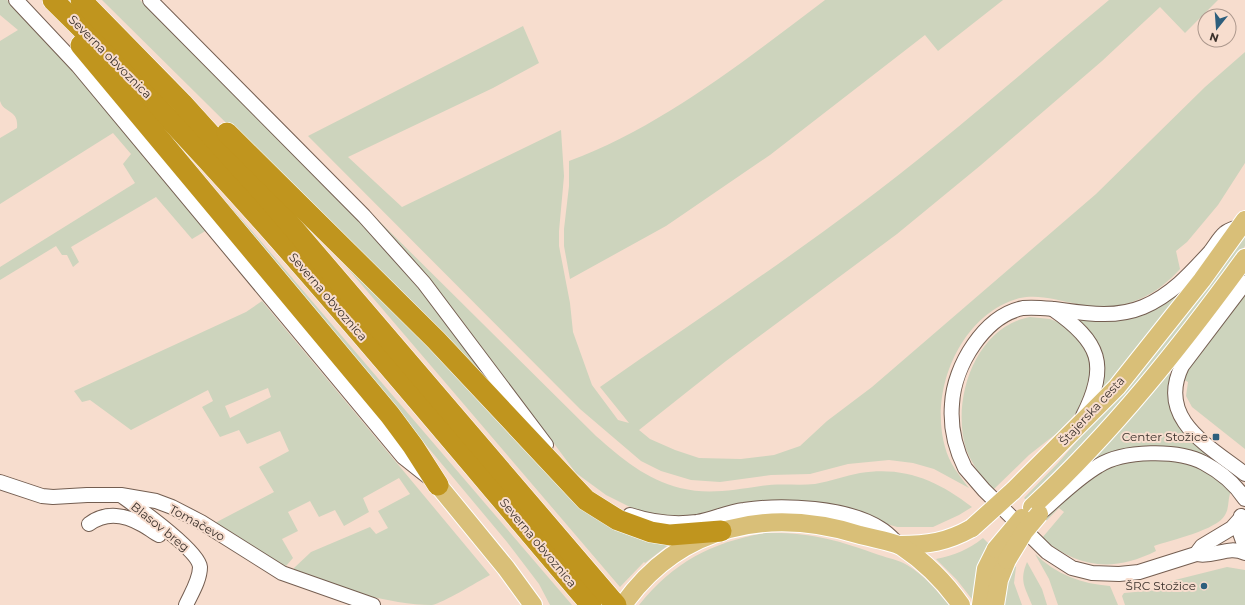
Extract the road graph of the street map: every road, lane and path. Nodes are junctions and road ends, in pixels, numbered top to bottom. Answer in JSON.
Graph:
{"nodes":[{"id":1,"x":16,"y":0,"type":"edge"},
{"id":2,"x":37,"y":0,"type":"edge"},
{"id":3,"x":53,"y":0,"type":"edge"},
{"id":4,"x":81,"y":0,"type":"edge"},
{"id":5,"x":150,"y":0,"type":"edge"},
{"id":6,"x":158,"y":79,"type":"junction"},
{"id":7,"x":1243,"y":223,"type":"edge"},
{"id":8,"x":1245,"y":258,"type":"edge"},
{"id":9,"x":1245,"y":283,"type":"edge"},
{"id":10,"x":1052,"y":309,"type":"junction"},
{"id":11,"x":1076,"y":429,"type":"junction"},
{"id":12,"x":1245,"y":474,"type":"edge"},
{"id":13,"x":0,"y":482,"type":"edge"},
{"id":14,"x":438,"y":485,"type":"junction"},
{"id":15,"x":121,"y":495,"type":"junction"},
{"id":16,"x":1245,"y":499,"type":"edge"},
{"id":17,"x":1245,"y":505,"type":"edge"},
{"id":18,"x":1035,"y":511,"type":"junction"},
{"id":19,"x":1240,"y":519,"type":"junction"},
{"id":20,"x":89,"y":524,"type":"dead end"},
{"id":21,"x":166,"y":531,"type":"junction"},
{"id":22,"x":721,"y":532,"type":"junction"},
{"id":23,"x":899,"y":545,"type":"junction"},
{"id":24,"x":1245,"y":547,"type":"edge"},
{"id":25,"x":1245,"y":552,"type":"edge"},
{"id":26,"x":1196,"y":554,"type":"junction"},
{"id":27,"x":1001,"y":555,"type":"junction"},
{"id":28,"x":364,"y":604,"type":"edge"},
{"id":29,"x":186,"y":605,"type":"edge"},
{"id":30,"x":533,"y":605,"type":"edge"},
{"id":31,"x":591,"y":605,"type":"edge"},
{"id":32,"x":616,"y":605,"type":"edge"},
{"id":33,"x":623,"y":605,"type":"edge"},
{"id":34,"x":961,"y":605,"type":"edge"},
{"id":35,"x":981,"y":605,"type":"edge"},
{"id":36,"x":995,"y":605,"type":"edge"}],
"edges":[{"from":1,"to":14,"type":"street"},
{"from":2,"to":14,"type":"highway"},
{"from":3,"to":31,"type":"highway","name":"Severna obvoznica"},
{"from":4,"to":6,"type":"highway","name":"Severna obvoznica"},
{"from":5,"to":23,"type":"street"},
{"from":6,"to":22,"type":"highway"},
{"from":6,"to":32,"type":"highway","name":"Severna obvoznica"},
{"from":7,"to":10,"type":"street"},
{"from":7,"to":11,"type":"main road","name":"Štajerska cesta"},
{"from":8,"to":18,"type":"main road","name":"Štajerska cesta"},
{"from":9,"to":12,"type":"street"},
{"from":10,"to":11,"type":"street"},
{"from":10,"to":26,"type":"street"},
{"from":11,"to":23,"type":"main road","name":"Štajerska cesta","bridge":true},
{"from":13,"to":15,"type":"street","name":"Tomačevo"},
{"from":14,"to":30,"type":"main road"},
{"from":15,"to":21,"type":"street","name":"Blasov breg"},
{"from":15,"to":28,"type":"street","name":"Tomačevo"},
{"from":16,"to":18,"type":"street"},
{"from":17,"to":19,"type":"street"},
{"from":18,"to":27,"type":"main road","name":"Štajerska cesta","bridge":true},
{"from":19,"to":24,"type":"street"},
{"from":19,"to":26,"type":"street"},
{"from":20,"to":21,"type":"street"},
{"from":21,"to":29,"type":"street","name":"Blasov breg"},
{"from":22,"to":23,"type":"main road"},
{"from":22,"to":33,"type":"main road"},
{"from":23,"to":34,"type":"main road"},
{"from":25,"to":26,"type":"street"},
{"from":27,"to":35,"type":"main road","name":"Štajerska cesta"},
{"from":27,"to":36,"type":"main road","name":"Štajerska cesta"}]}
